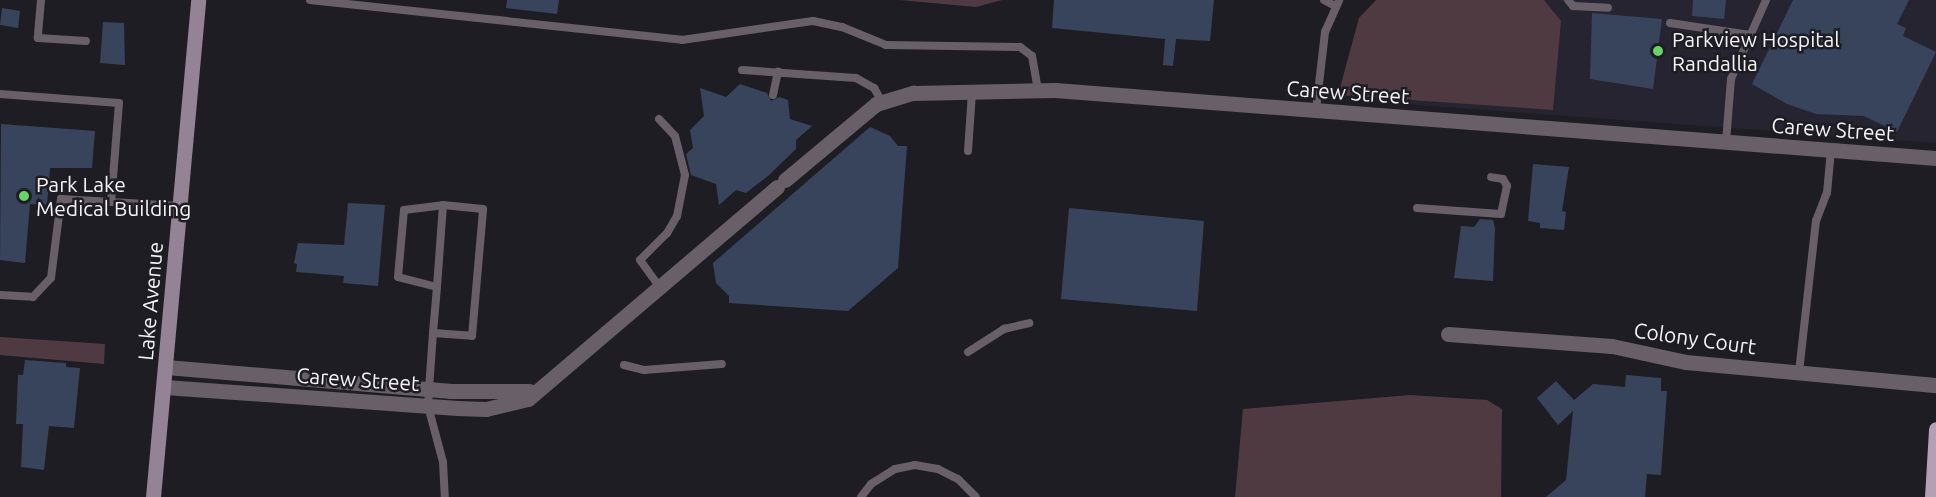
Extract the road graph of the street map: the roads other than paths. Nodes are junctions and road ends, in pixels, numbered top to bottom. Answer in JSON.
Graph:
{"nodes":[{"id":1,"x":41,"y":0,"type":"edge"},
{"id":2,"x":198,"y":0,"type":"edge"},
{"id":3,"x":311,"y":0,"type":"edge"},
{"id":4,"x":412,"y":0,"type":"edge"},
{"id":5,"x":1324,"y":0,"type":"edge"},
{"id":6,"x":1568,"y":0,"type":"edge"},
{"id":7,"x":1766,"y":0,"type":"edge"},
{"id":8,"x":1337,"y":3,"type":"edge"},
{"id":9,"x":403,"y":8,"type":"junction"},
{"id":10,"x":1608,"y":8,"type":"dead end"},
{"id":11,"x":1670,"y":23,"type":"dead end"},
{"id":12,"x":1750,"y":35,"type":"junction"},
{"id":13,"x":86,"y":41,"type":"dead end"},
{"id":14,"x":742,"y":70,"type":"dead end"},
{"id":15,"x":778,"y":72,"type":"junction"},
{"id":16,"x":1038,"y":90,"type":"junction"},
{"id":17,"x":972,"y":92,"type":"junction"},
{"id":18,"x":0,"y":94,"type":"edge"},
{"id":19,"x":773,"y":95,"type":"dead end"},
{"id":20,"x":882,"y":102,"type":"junction"},
{"id":21,"x":1316,"y":110,"type":"junction"},
{"id":22,"x":659,"y":119,"type":"dead end"},
{"id":23,"x":1726,"y":142,"type":"junction"},
{"id":24,"x":1831,"y":150,"type":"junction"},
{"id":25,"x":968,"y":151,"type":"dead end"},
{"id":26,"x":1936,"y":158,"type":"edge"},
{"id":27,"x":1491,"y":177,"type":"dead end"},
{"id":28,"x":111,"y":202,"type":"junction"},
{"id":29,"x":443,"y":204,"type":"junction"},
{"id":30,"x":179,"y":206,"type":"junction"},
{"id":31,"x":1417,"y":208,"type":"dead end"},
{"id":32,"x":437,"y":286,"type":"junction"},
{"id":33,"x":660,"y":288,"type":"junction"},
{"id":34,"x":0,"y":295,"type":"edge"},
{"id":35,"x":1029,"y":324,"type":"dead end"},
{"id":36,"x":433,"y":333,"type":"junction"},
{"id":37,"x":1449,"y":334,"type":"dead end"},
{"id":38,"x":968,"y":352,"type":"dead end"},
{"id":39,"x":722,"y":364,"type":"dead end"},
{"id":40,"x":624,"y":365,"type":"dead end"},
{"id":41,"x":166,"y":367,"type":"junction"},
{"id":42,"x":1799,"y":372,"type":"junction"},
{"id":43,"x":1936,"y":385,"type":"edge"},
{"id":44,"x":165,"y":387,"type":"junction"},
{"id":45,"x":429,"y":389,"type":"junction"},
{"id":46,"x":543,"y":389,"type":"junction"},
{"id":47,"x":428,"y":406,"type":"junction"},
{"id":48,"x":1936,"y":429,"type":"edge"},
{"id":49,"x":153,"y":497,"type":"edge"},
{"id":50,"x":445,"y":497,"type":"edge"},
{"id":51,"x":861,"y":497,"type":"edge"},
{"id":52,"x":976,"y":497,"type":"edge"},
{"id":53,"x":1932,"y":497,"type":"edge"}],
"edges":[{"from":1,"to":13,"type":"lane"},
{"from":2,"to":30,"type":"main road","name":"Lake Avenue"},
{"from":3,"to":9,"type":"lane"},
{"from":4,"to":9,"type":"lane"},
{"from":5,"to":8,"type":"lane"},
{"from":6,"to":10,"type":"lane"},
{"from":7,"to":12,"type":"lane"},
{"from":8,"to":21,"type":"lane"},
{"from":9,"to":16,"type":"lane"},
{"from":11,"to":12,"type":"lane"},
{"from":12,"to":23,"type":"lane"},
{"from":14,"to":15,"type":"lane"},
{"from":15,"to":19,"type":"lane"},
{"from":15,"to":20,"type":"lane"},
{"from":16,"to":17,"type":"street","name":"Carew Street"},
{"from":16,"to":21,"type":"street","name":"Carew Street"},
{"from":17,"to":20,"type":"street","name":"Carew Street"},
{"from":17,"to":25,"type":"lane"},
{"from":18,"to":28,"type":"lane"},
{"from":20,"to":33,"type":"street","name":"Carew Street"},
{"from":21,"to":23,"type":"street","name":"Carew Street"},
{"from":22,"to":33,"type":"lane"},
{"from":23,"to":24,"type":"street","name":"Carew Street"},
{"from":24,"to":26,"type":"street","name":"Carew Street"},
{"from":24,"to":42,"type":"lane"},
{"from":27,"to":31,"type":"lane"},
{"from":28,"to":30,"type":"lane"},
{"from":28,"to":34,"type":"lane"},
{"from":29,"to":32,"type":"lane"},
{"from":29,"to":32,"type":"lane"},
{"from":29,"to":36,"type":"lane"},
{"from":30,"to":41,"type":"main road","name":"Lake Avenue"},
{"from":32,"to":36,"type":"lane"},
{"from":33,"to":46,"type":"street","name":"Carew Street"},
{"from":35,"to":38,"type":"lane"},
{"from":36,"to":45,"type":"lane"},
{"from":37,"to":42,"type":"street","name":"Colony Court"},
{"from":39,"to":40,"type":"lane"},
{"from":41,"to":44,"type":"main road","name":"Lake Avenue"},
{"from":41,"to":45,"type":"street","name":"Carew Street"},
{"from":42,"to":43,"type":"street","name":"Colony Court"},
{"from":44,"to":47,"type":"street","name":"Carew Street"},
{"from":44,"to":49,"type":"main road","name":"Lake Avenue"},
{"from":45,"to":46,"type":"street","name":"Carew Street"},
{"from":45,"to":47,"type":"lane"},
{"from":46,"to":47,"type":"street","name":"Carew Street"},
{"from":47,"to":50,"type":"lane"},
{"from":48,"to":53,"type":"main road"},
{"from":51,"to":52,"type":"lane"}]}
